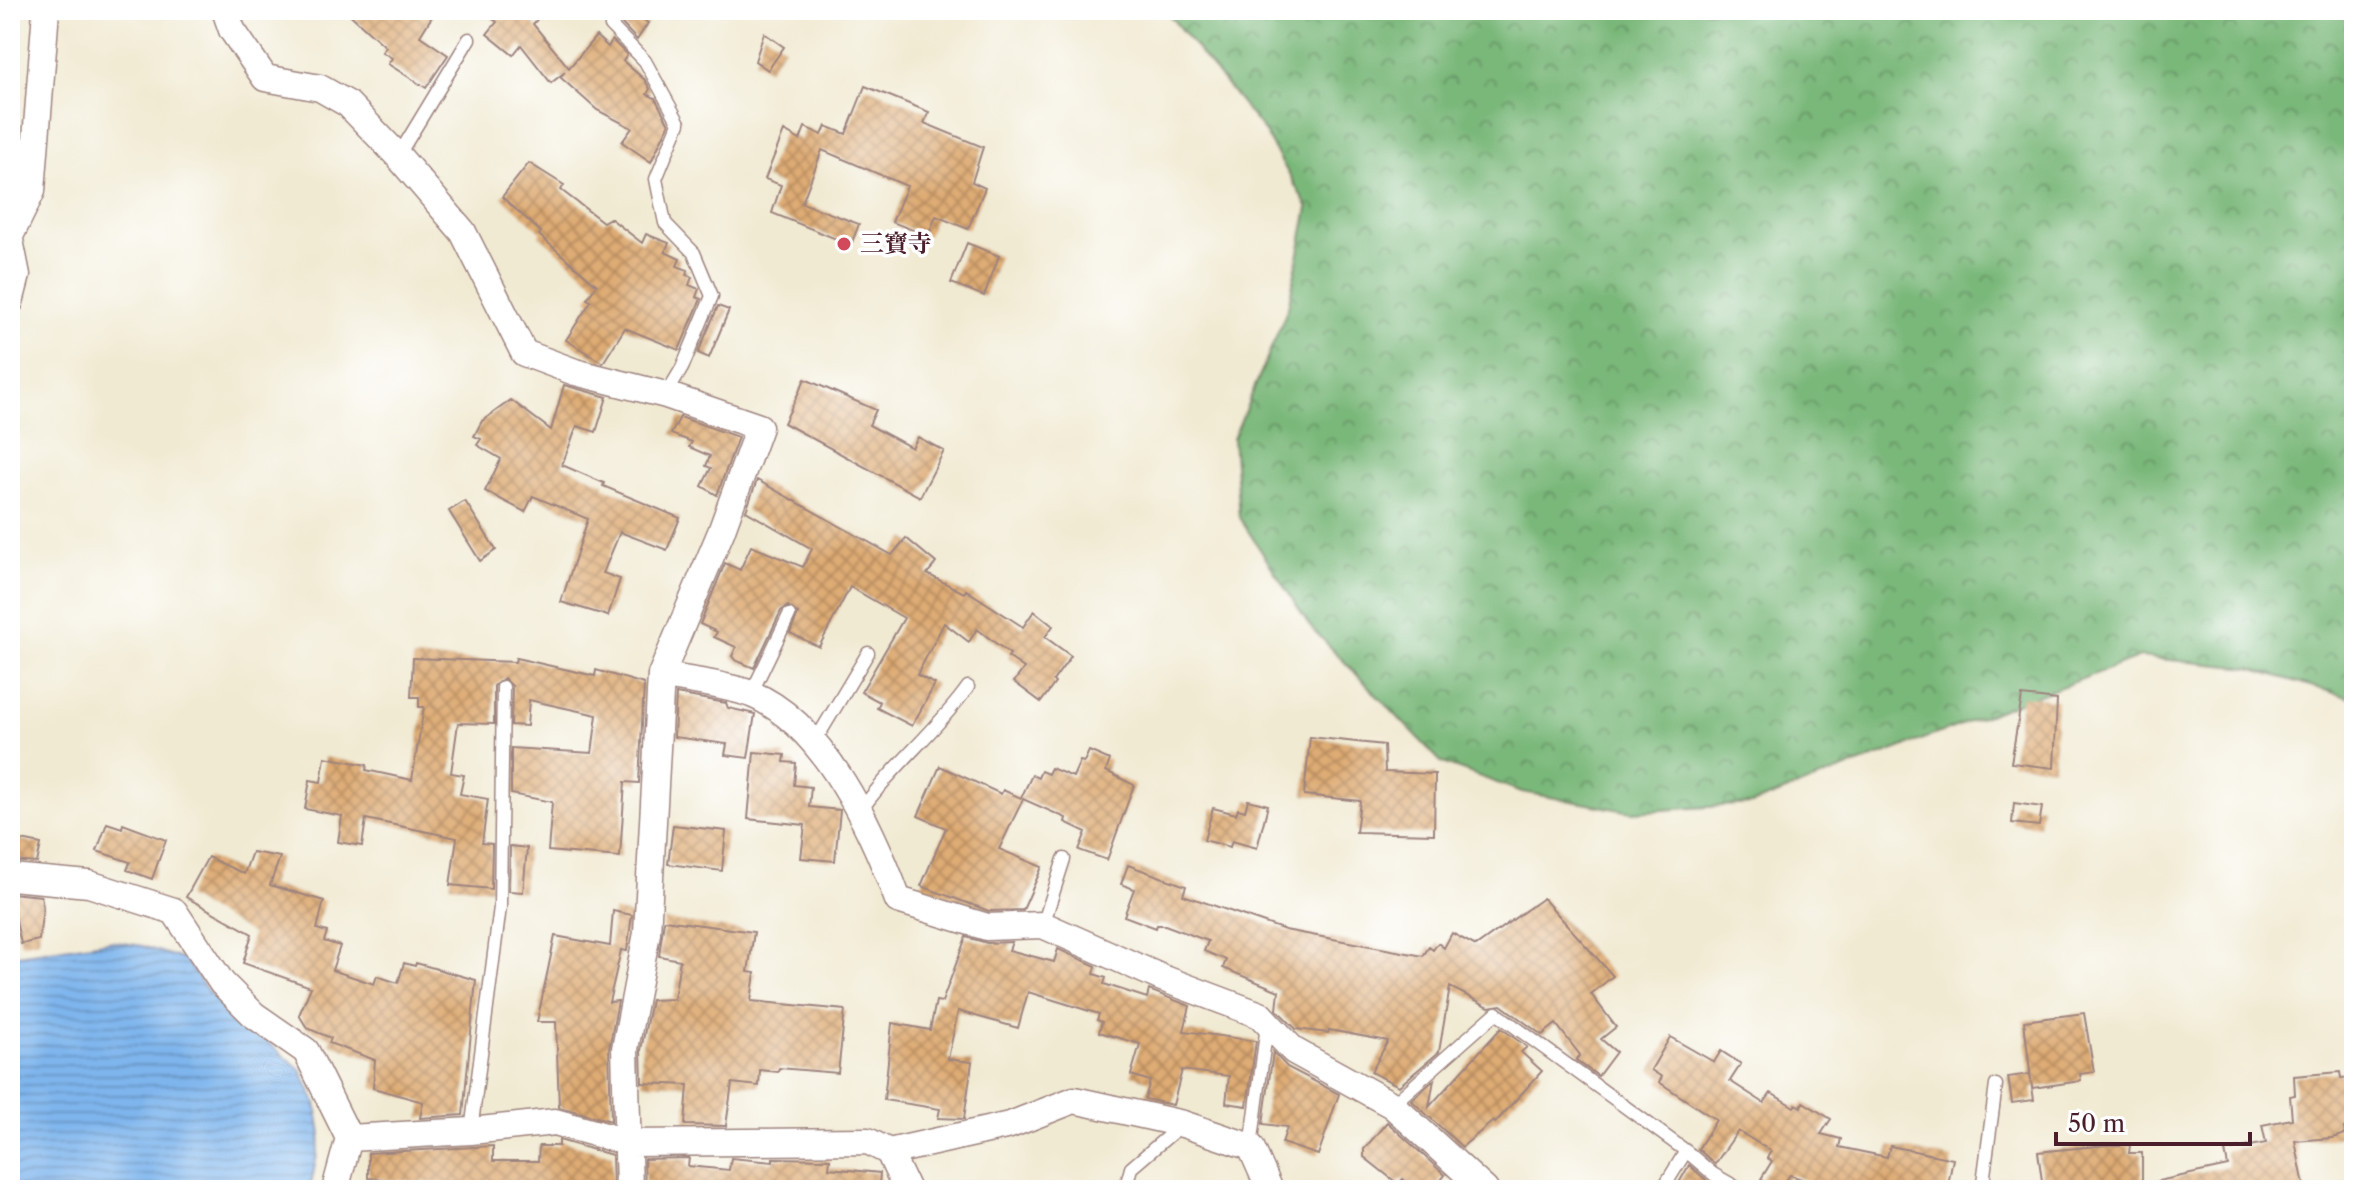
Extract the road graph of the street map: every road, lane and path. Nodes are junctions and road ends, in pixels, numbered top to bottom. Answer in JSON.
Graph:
{"nodes":[{"id":1,"x":46,"y":10,"type":"edge"},
{"id":2,"x":225,"y":10,"type":"edge"},
{"id":3,"x":618,"y":10,"type":"edge"},
{"id":4,"x":469,"y":39,"type":"dead end"},
{"id":5,"x":398,"y":156,"type":"junction"},
{"id":6,"x":10,"y":238,"type":"edge"},
{"id":7,"x":10,"y":302,"type":"edge"},
{"id":8,"x":666,"y":395,"type":"junction"},
{"id":9,"x":789,"y":615,"type":"dead end"},
{"id":10,"x":868,"y":653,"type":"dead end"},
{"id":11,"x":661,"y":675,"type":"junction"},
{"id":12,"x":503,"y":687,"type":"dead end"},
{"id":13,"x":968,"y":687,"type":"dead end"},
{"id":14,"x":751,"y":694,"type":"junction"},
{"id":15,"x":814,"y":743,"type":"junction"},
{"id":16,"x":859,"y":813,"type":"junction"},
{"id":17,"x":1064,"y":859,"type":"dead end"},
{"id":18,"x":10,"y":877,"type":"edge"},
{"id":19,"x":1043,"y":925,"type":"junction"},
{"id":20,"x":1267,"y":1025,"type":"junction"},
{"id":21,"x":1996,"y":1085,"type":"dead end"},
{"id":22,"x":1392,"y":1105,"type":"junction"},
{"id":23,"x":1183,"y":1124,"type":"junction"},
{"id":24,"x":471,"y":1131,"type":"junction"},
{"id":25,"x":349,"y":1138,"type":"junction"},
{"id":26,"x":630,"y":1143,"type":"junction"},
{"id":27,"x":1251,"y":1147,"type":"junction"},
{"id":28,"x":1686,"y":1151,"type":"junction"},
{"id":29,"x":889,"y":1152,"type":"junction"},
{"id":30,"x":335,"y":1190,"type":"edge"},
{"id":31,"x":629,"y":1190,"type":"edge"},
{"id":32,"x":907,"y":1190,"type":"edge"},
{"id":33,"x":1125,"y":1190,"type":"edge"},
{"id":34,"x":1270,"y":1190,"type":"edge"},
{"id":35,"x":1485,"y":1190,"type":"edge"},
{"id":36,"x":1662,"y":1190,"type":"edge"},
{"id":37,"x":1741,"y":1190,"type":"edge"},
{"id":38,"x":1982,"y":1190,"type":"edge"}],
"edges":[{"from":1,"to":6,"type":"street"},
{"from":2,"to":5,"type":"street"},
{"from":3,"to":8,"type":"lane"},
{"from":4,"to":5,"type":"lane"},
{"from":5,"to":8,"type":"street"},
{"from":6,"to":7,"type":"street"},
{"from":8,"to":11,"type":"street"},
{"from":9,"to":14,"type":"lane"},
{"from":10,"to":15,"type":"lane"},
{"from":11,"to":14,"type":"street"},
{"from":11,"to":26,"type":"street"},
{"from":12,"to":24,"type":"lane"},
{"from":13,"to":16,"type":"lane"},
{"from":14,"to":15,"type":"street"},
{"from":15,"to":16,"type":"street"},
{"from":16,"to":19,"type":"street"},
{"from":17,"to":19,"type":"lane"},
{"from":18,"to":25,"type":"street"},
{"from":19,"to":20,"type":"street"},
{"from":20,"to":22,"type":"street"},
{"from":20,"to":27,"type":"lane"},
{"from":21,"to":38,"type":"lane"},
{"from":22,"to":28,"type":"lane"},
{"from":22,"to":35,"type":"street"},
{"from":23,"to":27,"type":"street"},
{"from":23,"to":29,"type":"street"},
{"from":23,"to":33,"type":"lane"},
{"from":24,"to":25,"type":"street"},
{"from":24,"to":26,"type":"street"},
{"from":25,"to":30,"type":"street"},
{"from":26,"to":29,"type":"street"},
{"from":26,"to":31,"type":"street"},
{"from":27,"to":34,"type":"street"},
{"from":28,"to":36,"type":"lane"},
{"from":28,"to":37,"type":"lane"},
{"from":29,"to":32,"type":"street"}]}
